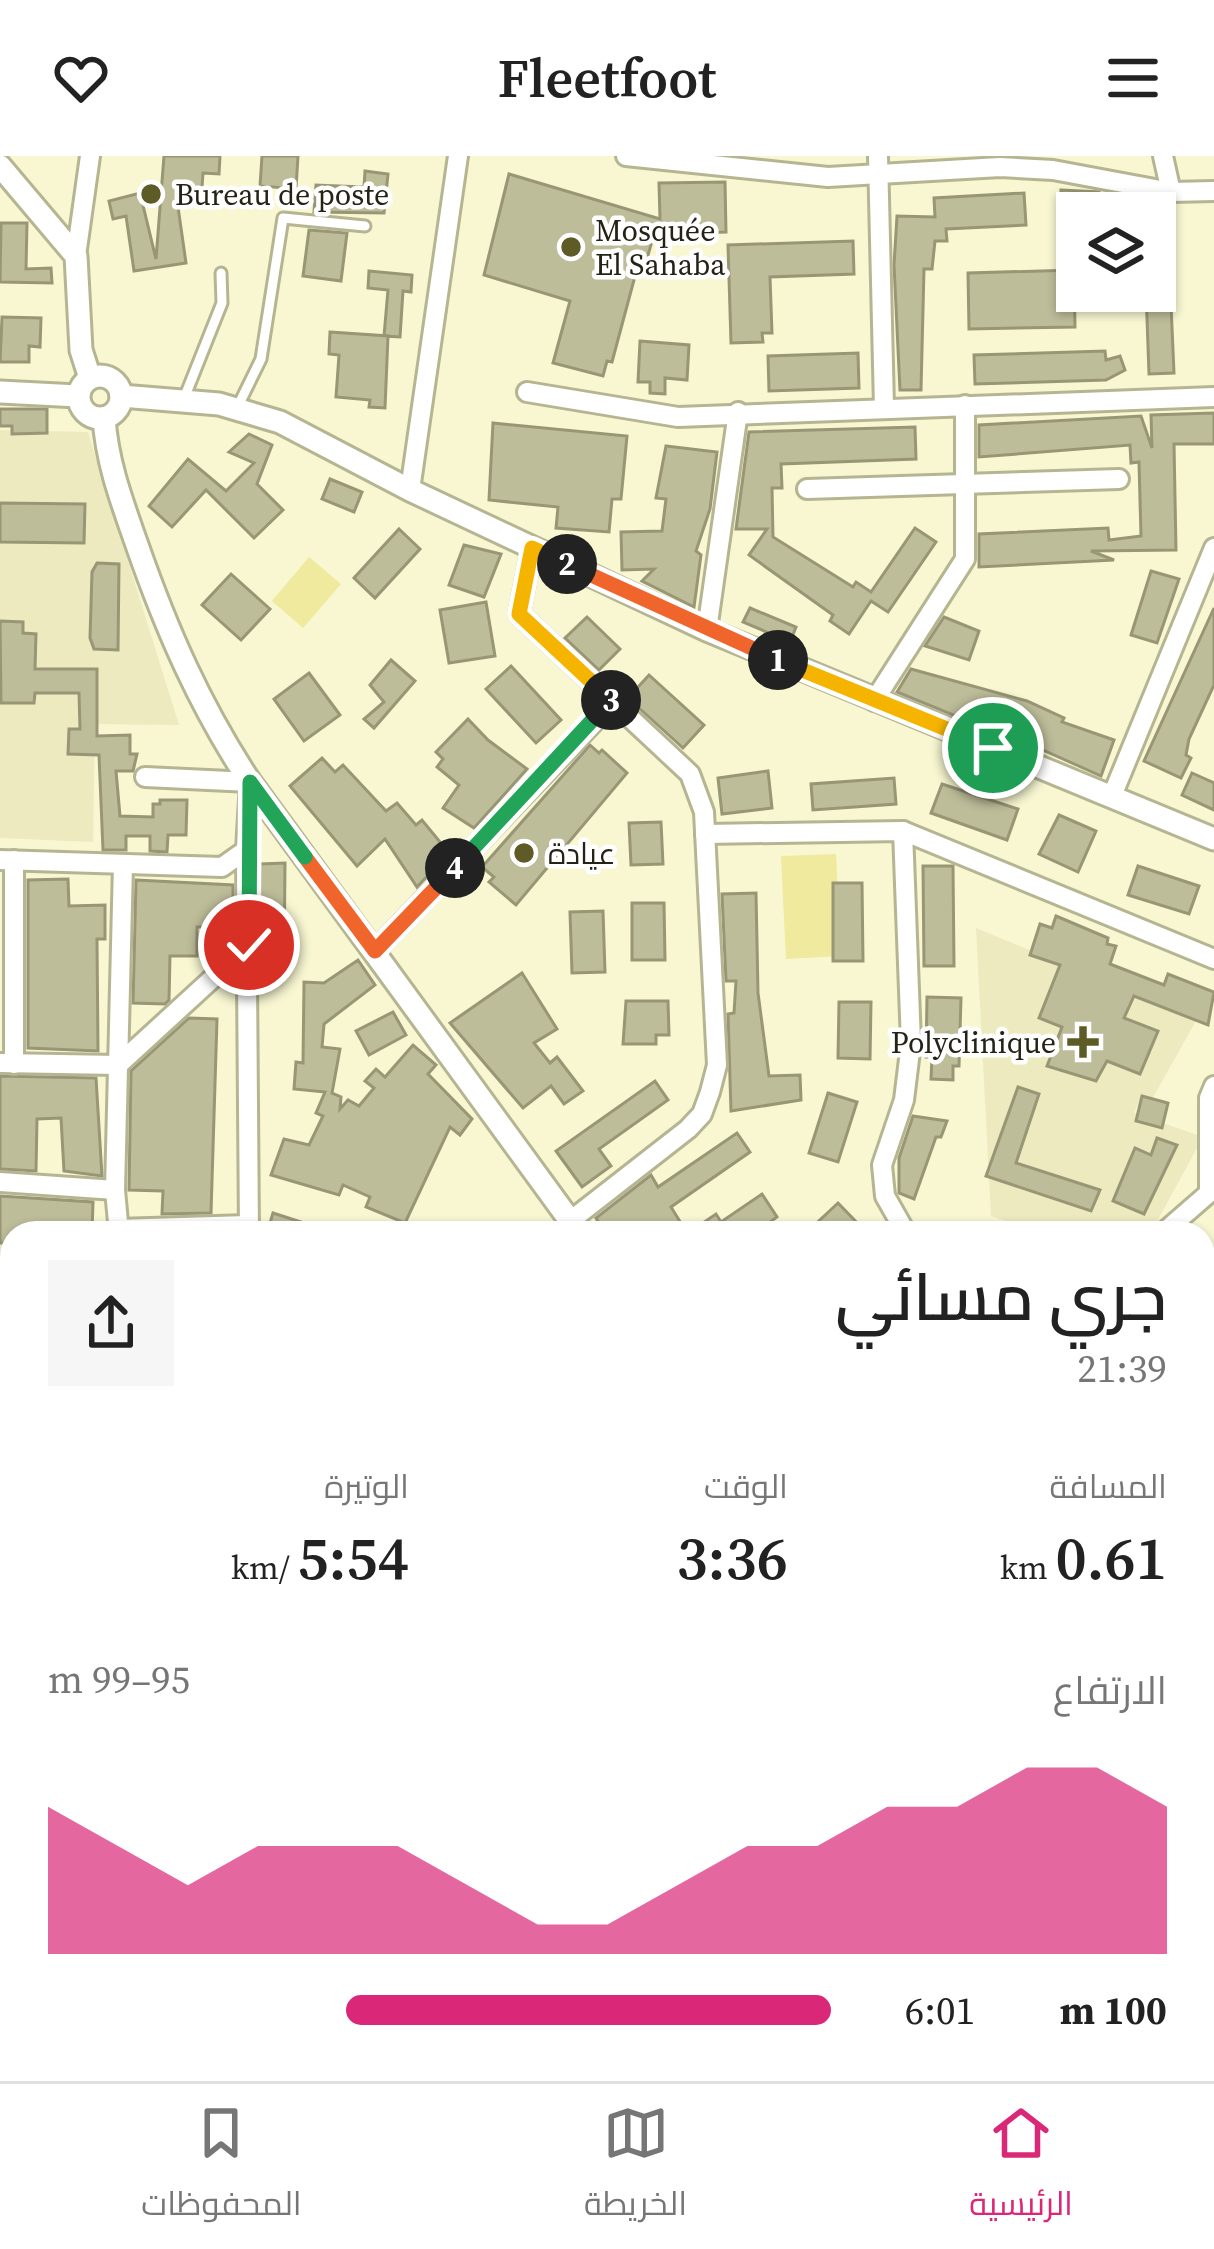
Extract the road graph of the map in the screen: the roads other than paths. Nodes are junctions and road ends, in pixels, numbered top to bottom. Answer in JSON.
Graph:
{"nodes":[{"id":1,"x":90,"y":156,"type":"edge"},
{"id":2,"x":458,"y":156,"type":"edge"},
{"id":3,"x":626,"y":156,"type":"edge"},
{"id":4,"x":1163,"y":156,"type":"edge"},
{"id":5,"x":999,"y":162,"type":"edge"},
{"id":6,"x":0,"y":166,"type":"edge"},
{"id":7,"x":878,"y":166,"type":"edge"},
{"id":8,"x":1214,"y":190,"type":"edge"},
{"id":9,"x":1171,"y":192,"type":"junction"},
{"id":10,"x":365,"y":226,"type":"dead end"},
{"id":11,"x":76,"y":256,"type":"junction"},
{"id":12,"x":220,"y":273,"type":"dead end"},
{"id":13,"x":84,"y":387,"type":"junction"},
{"id":14,"x":0,"y":392,"type":"edge"},
{"id":15,"x":526,"y":392,"type":"dead end"},
{"id":16,"x":121,"y":396,"type":"junction"},
{"id":17,"x":1214,"y":397,"type":"edge"},
{"id":18,"x":183,"y":401,"type":"junction"},
{"id":19,"x":965,"y":405,"type":"junction"},
{"id":20,"x":884,"y":407,"type":"junction"},
{"id":21,"x":237,"y":408,"type":"junction"},
{"id":22,"x":738,"y":412,"type":"junction"},
{"id":23,"x":104,"y":418,"type":"junction"},
{"id":24,"x":1119,"y":479,"type":"dead end"},
{"id":25,"x":966,"y":484,"type":"junction"},
{"id":26,"x":807,"y":489,"type":"dead end"},
{"id":27,"x":410,"y":490,"type":"junction"},
{"id":28,"x":532,"y":548,"type":"junction"},
{"id":29,"x":1212,"y":561,"type":"edge"},
{"id":30,"x":1206,"y":590,"type":"edge"},
{"id":31,"x":707,"y":631,"type":"junction"},
{"id":32,"x":874,"y":701,"type":"junction"},
{"id":33,"x":614,"y":702,"type":"junction"},
{"id":34,"x":145,"y":777,"type":"dead end"},
{"id":35,"x":250,"y":782,"type":"junction"},
{"id":36,"x":1112,"y":796,"type":"junction"},
{"id":37,"x":903,"y":831,"type":"junction"},
{"id":38,"x":705,"y":834,"type":"junction"},
{"id":39,"x":1214,"y":839,"type":"edge"},
{"id":40,"x":246,"y":850,"type":"junction"},
{"id":41,"x":7,"y":860,"type":"edge"},
{"id":42,"x":124,"y":864,"type":"junction"},
{"id":43,"x":249,"y":945,"type":"junction"},
{"id":44,"x":375,"y":951,"type":"junction"},
{"id":45,"x":1214,"y":959,"type":"edge"},
{"id":46,"x":7,"y":1064,"type":"edge"},
{"id":47,"x":118,"y":1065,"type":"junction"},
{"id":48,"x":1214,"y":1087,"type":"edge"},
{"id":49,"x":0,"y":1182,"type":"edge"},
{"id":50,"x":115,"y":1190,"type":"junction"},
{"id":51,"x":117,"y":1221,"type":"edge"},
{"id":52,"x":249,"y":1221,"type":"edge"},
{"id":53,"x":570,"y":1221,"type":"edge"},
{"id":54,"x":581,"y":1221,"type":"edge"},
{"id":55,"x":899,"y":1221,"type":"edge"},
{"id":56,"x":1177,"y":1221,"type":"edge"}],
"edges":[{"from":1,"to":11,"type":"street"},
{"from":2,"to":27,"type":"street"},
{"from":3,"to":7,"type":"street"},
{"from":4,"to":9,"type":"street"},
{"from":5,"to":7,"type":"street"},
{"from":5,"to":9,"type":"street"},
{"from":6,"to":11,"type":"street"},
{"from":7,"to":20,"type":"street"},
{"from":8,"to":9,"type":"street"},
{"from":10,"to":21,"type":"lane"},
{"from":11,"to":13,"type":"street"},
{"from":12,"to":18,"type":"lane"},
{"from":13,"to":14,"type":"street"},
{"from":13,"to":16,"type":"street"},
{"from":13,"to":23,"type":"street"},
{"from":15,"to":22,"type":"street"},
{"from":16,"to":18,"type":"street"},
{"from":16,"to":23,"type":"street"},
{"from":17,"to":19,"type":"street"},
{"from":18,"to":21,"type":"street"},
{"from":19,"to":20,"type":"street"},
{"from":19,"to":25,"type":"street"},
{"from":20,"to":22,"type":"street"},
{"from":21,"to":27,"type":"street"},
{"from":22,"to":31,"type":"street"},
{"from":23,"to":35,"type":"street"},
{"from":24,"to":25,"type":"street"},
{"from":25,"to":26,"type":"street"},
{"from":25,"to":32,"type":"street"},
{"from":27,"to":28,"type":"street"},
{"from":28,"to":31,"type":"street"},
{"from":28,"to":33,"type":"street"},
{"from":29,"to":30,"type":"street"},
{"from":30,"to":36,"type":"street"},
{"from":31,"to":32,"type":"street"},
{"from":32,"to":36,"type":"street"},
{"from":33,"to":38,"type":"street"},
{"from":33,"to":44,"type":"street"},
{"from":34,"to":35,"type":"street"},
{"from":35,"to":40,"type":"street"},
{"from":35,"to":44,"type":"street"},
{"from":36,"to":39,"type":"street"},
{"from":37,"to":38,"type":"street"},
{"from":37,"to":45,"type":"street"},
{"from":37,"to":55,"type":"street"},
{"from":38,"to":54,"type":"street"},
{"from":40,"to":42,"type":"street"},
{"from":40,"to":43,"type":"street"},
{"from":41,"to":42,"type":"street"},
{"from":41,"to":46,"type":"street"},
{"from":42,"to":47,"type":"street"},
{"from":43,"to":47,"type":"street"},
{"from":43,"to":52,"type":"street"},
{"from":44,"to":53,"type":"street"},
{"from":46,"to":47,"type":"street"},
{"from":47,"to":50,"type":"street"},
{"from":48,"to":56,"type":"street"},
{"from":49,"to":50,"type":"street"},
{"from":50,"to":51,"type":"street"}]}
